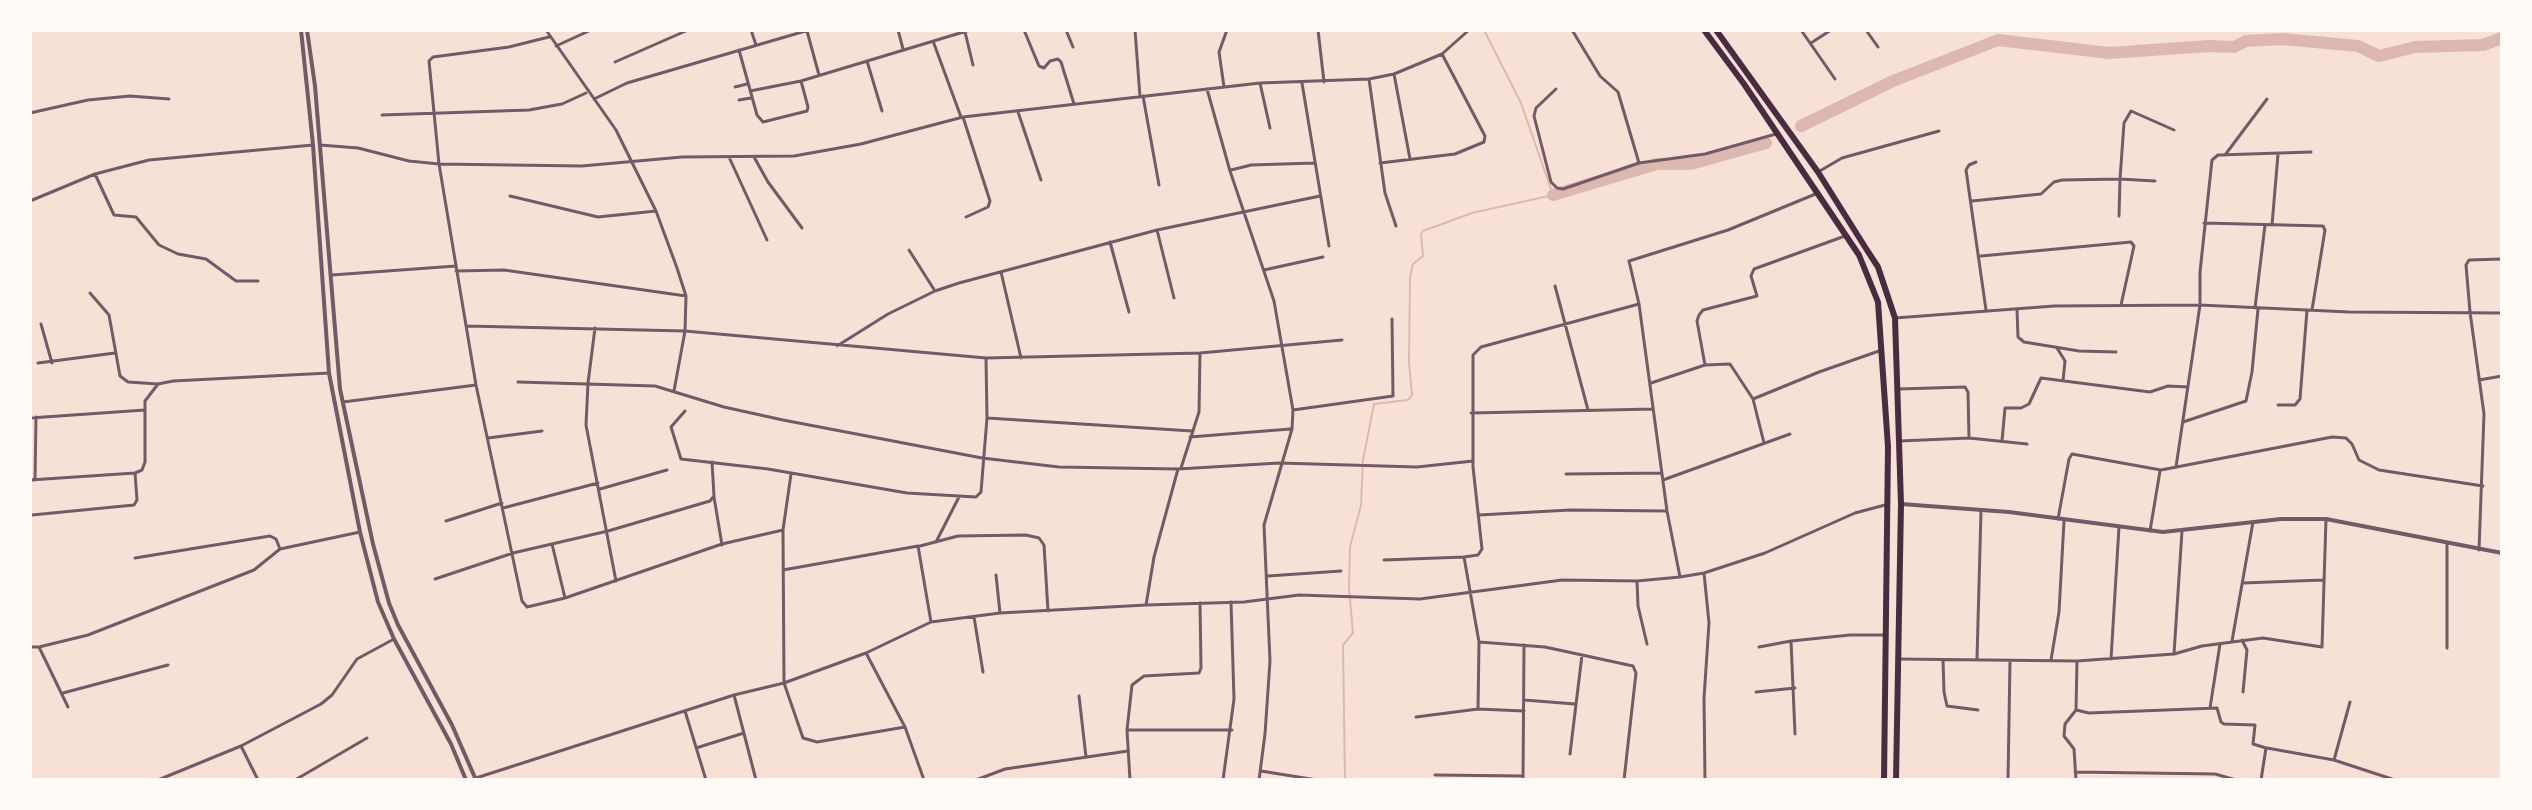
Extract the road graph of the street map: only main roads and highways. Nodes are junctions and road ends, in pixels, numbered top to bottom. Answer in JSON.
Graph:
{"nodes":[{"id":1,"x":1704,"y":30,"type":"edge"},
{"id":2,"x":1716,"y":30,"type":"edge"},
{"id":3,"x":1836,"y":203,"type":"junction"},
{"id":4,"x":1829,"y":208,"type":"junction"},
{"id":5,"x":1887,"y":597,"type":"junction"},
{"id":6,"x":1899,"y":599,"type":"junction"},
{"id":7,"x":1884,"y":780,"type":"edge"},
{"id":8,"x":1896,"y":780,"type":"edge"}],
"edges":[{"from":1,"to":4,"type":"highway"},
{"from":2,"to":3,"type":"highway"},
{"from":3,"to":4,"type":"highway"},
{"from":3,"to":6,"type":"highway"},
{"from":4,"to":5,"type":"highway"},
{"from":5,"to":6,"type":"highway"},
{"from":5,"to":7,"type":"highway"},
{"from":6,"to":8,"type":"highway"}]}
